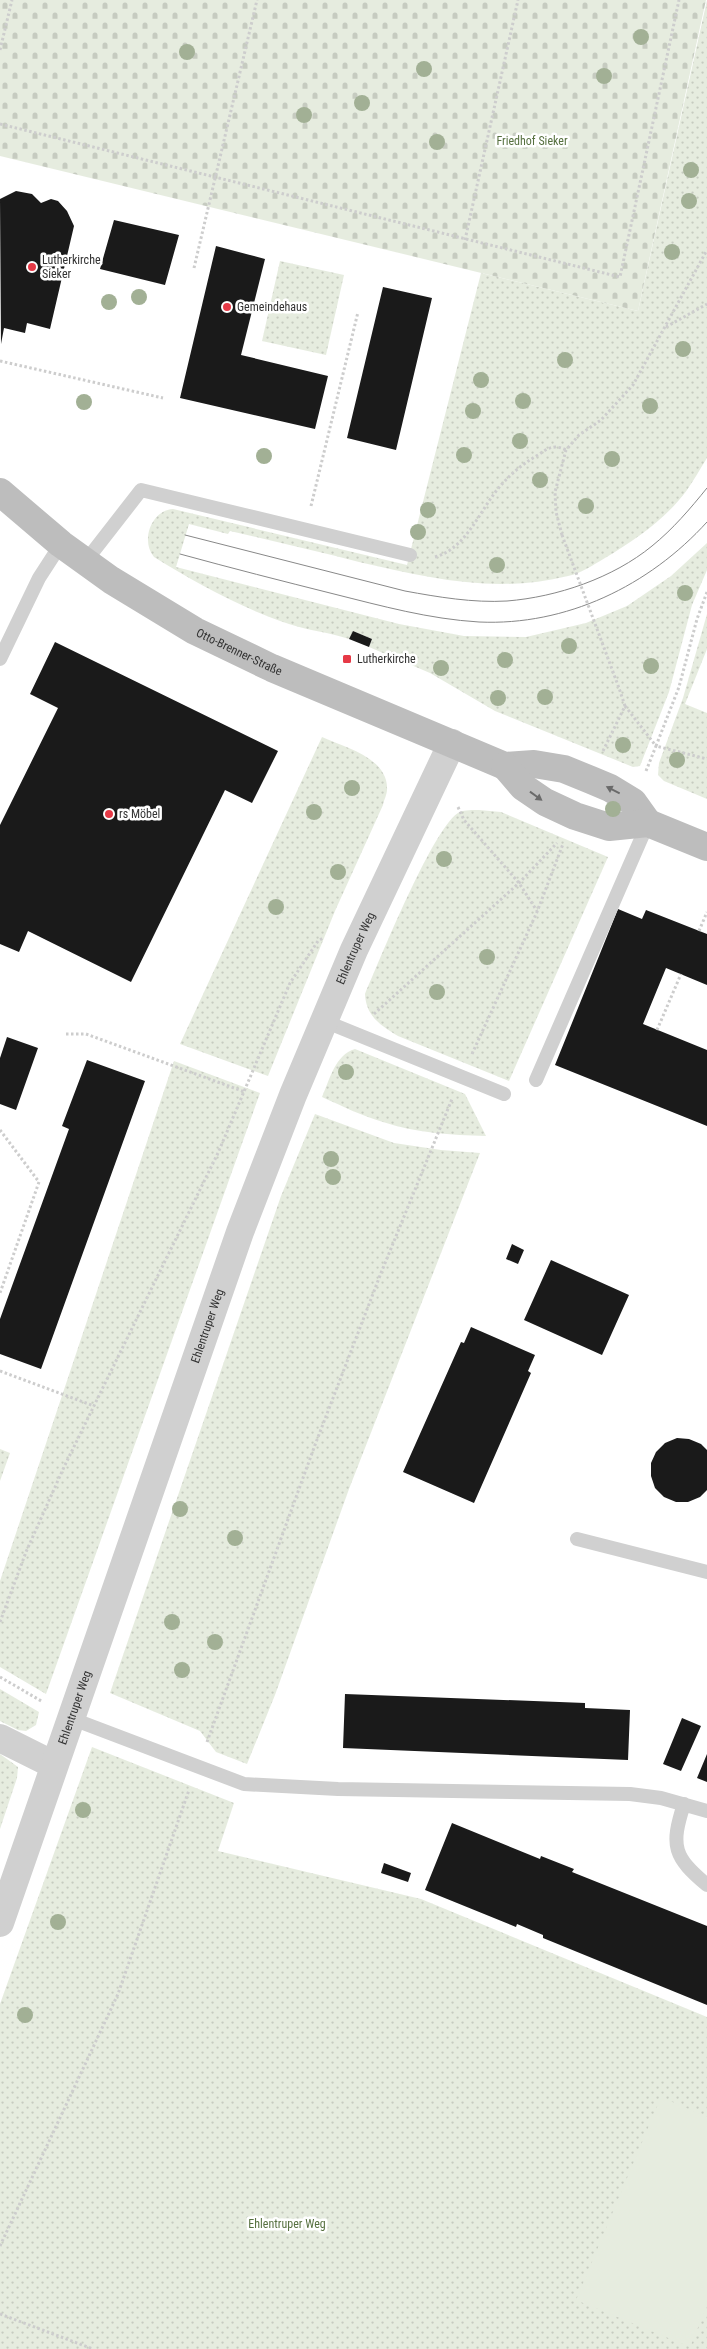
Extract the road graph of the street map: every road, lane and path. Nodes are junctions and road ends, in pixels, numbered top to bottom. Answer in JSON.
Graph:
{"nodes":[{"id":1,"x":12,"y":0,"type":"edge"},
{"id":2,"x":257,"y":0,"type":"edge"},
{"id":3,"x":518,"y":0,"type":"edge"},
{"id":4,"x":679,"y":0,"type":"edge"},
{"id":5,"x":0,"y":50,"type":"edge"},
{"id":6,"x":0,"y":124,"type":"edge"},
{"id":7,"x":215,"y":178,"type":"junction"},
{"id":8,"x":465,"y":240,"type":"junction"},
{"id":9,"x":707,"y":250,"type":"edge"},
{"id":10,"x":194,"y":268,"type":"dead end"},
{"id":11,"x":707,"y":304,"type":"edge"},
{"id":12,"x":358,"y":312,"type":"dead end"},
{"id":13,"x":666,"y":327,"type":"junction"},
{"id":14,"x":0,"y":361,"type":"edge"},
{"id":15,"x":163,"y":398,"type":"dead end"},
{"id":16,"x":566,"y":450,"type":"junction"},
{"id":17,"x":0,"y":492,"type":"edge"},
{"id":18,"x":305,"y":529,"type":"junction"},
{"id":19,"x":61,"y":544,"type":"junction"},
{"id":20,"x":410,"y":555,"type":"joint"},
{"id":21,"x":85,"y":562,"type":"junction"},
{"id":22,"x":707,"y":592,"type":"edge"},
{"id":23,"x":0,"y":658,"type":"edge"},
{"id":24,"x":625,"y":706,"type":"junction"},
{"id":25,"x":452,"y":743,"type":"junction"},
{"id":26,"x":656,"y":746,"type":"junction"},
{"id":27,"x":602,"y":753,"type":"dead end"},
{"id":28,"x":707,"y":759,"type":"edge"},
{"id":29,"x":506,"y":766,"type":"junction"},
{"id":30,"x":457,"y":804,"type":"dead end"},
{"id":31,"x":640,"y":813,"type":"junction"},
{"id":32,"x":707,"y":847,"type":"edge"},
{"id":33,"x":519,"y":884,"type":"junction"},
{"id":34,"x":537,"y":912,"type":"junction"},
{"id":35,"x":707,"y":912,"type":"edge"},
{"id":36,"x":699,"y":931,"type":"dead end"},
{"id":37,"x":354,"y":950,"type":"junction"},
{"id":38,"x":681,"y":974,"type":"dead end"},
{"id":39,"x":324,"y":1021,"type":"junction"},
{"id":40,"x":657,"y":1030,"type":"dead end"},
{"id":41,"x":66,"y":1034,"type":"dead end"},
{"id":42,"x":462,"y":1077,"type":"junction"},
{"id":43,"x":536,"y":1080,"type":"dead end"},
{"id":44,"x":245,"y":1092,"type":"junction"},
{"id":45,"x":504,"y":1094,"type":"dead end"},
{"id":46,"x":0,"y":1130,"type":"edge"},
{"id":47,"x":0,"y":1293,"type":"edge"},
{"id":48,"x":0,"y":1371,"type":"edge"},
{"id":49,"x":94,"y":1406,"type":"junction"},
{"id":50,"x":577,"y":1539,"type":"dead end"},
{"id":51,"x":707,"y":1572,"type":"edge"},
{"id":52,"x":0,"y":1622,"type":"edge"},
{"id":53,"x":0,"y":1677,"type":"edge"},
{"id":54,"x":70,"y":1718,"type":"junction"},
{"id":55,"x":0,"y":1738,"type":"edge"},
{"id":56,"x":54,"y":1765,"type":"junction"},
{"id":57,"x":198,"y":1768,"type":"junction"},
{"id":58,"x":684,"y":1804,"type":"junction"},
{"id":59,"x":707,"y":1811,"type":"edge"},
{"id":60,"x":707,"y":1886,"type":"edge"},
{"id":61,"x":0,"y":1923,"type":"edge"},
{"id":62,"x":0,"y":2246,"type":"edge"},
{"id":63,"x":0,"y":2314,"type":"edge"},
{"id":64,"x":93,"y":2349,"type":"edge"}],
"edges":[{"from":1,"to":5,"type":"path"},
{"from":2,"to":7,"type":"path"},
{"from":3,"to":8,"type":"path"},
{"from":4,"to":8,"type":"path"},
{"from":6,"to":7,"type":"path"},
{"from":7,"to":8,"type":"path"},
{"from":7,"to":10,"type":"path"},
{"from":9,"to":13,"type":"path"},
{"from":11,"to":13,"type":"path"},
{"from":12,"to":18,"type":"path"},
{"from":13,"to":16,"type":"path"},
{"from":14,"to":15,"type":"path"},
{"from":16,"to":20,"type":"path"},
{"from":16,"to":24,"type":"path","bridge":true},
{"from":17,"to":19,"type":"street","name":"Otto-Brenner-Straße"},
{"from":18,"to":20,"type":"lane"},
{"from":18,"to":21,"type":"lane"},
{"from":19,"to":21,"type":"street","name":"Otto-Brenner-Straße"},
{"from":19,"to":23,"type":"lane"},
{"from":21,"to":25,"type":"street","name":"Otto-Brenner-Straße"},
{"from":22,"to":26,"type":"path"},
{"from":24,"to":26,"type":"path"},
{"from":24,"to":27,"type":"path"},
{"from":25,"to":29,"type":"street","name":"Otto-Brenner-Straße"},
{"from":25,"to":37,"type":"street","name":"Ehlentruper Weg"},
{"from":26,"to":28,"type":"path"},
{"from":26,"to":31,"type":"path"},
{"from":31,"to":29,"type":"street","name":"Otto-Brenner-Straße","one_way":true},
{"from":29,"to":31,"type":"street","name":"Otto-Brenner-Straße","one_way":true},
{"from":30,"to":33,"type":"path"},
{"from":31,"to":32,"type":"street","name":"Otto-Brenner-Straße"},
{"from":31,"to":43,"type":"lane"},
{"from":33,"to":34,"type":"path"},
{"from":33,"to":34,"type":"path"},
{"from":33,"to":39,"type":"path"},
{"from":34,"to":42,"type":"path"},
{"from":35,"to":36,"type":"path"},
{"from":37,"to":39,"type":"street","name":"Ehlentruper Weg"},
{"from":37,"to":44,"type":"path"},
{"from":38,"to":40,"type":"path"},
{"from":39,"to":42,"type":"lane"},
{"from":39,"to":54,"type":"street","name":"Ehlentruper Weg"},
{"from":41,"to":44,"type":"path"},
{"from":42,"to":45,"type":"lane"},
{"from":42,"to":57,"type":"path"},
{"from":44,"to":49,"type":"path"},
{"from":46,"to":47,"type":"path"},
{"from":48,"to":49,"type":"path"},
{"from":49,"to":52,"type":"path"},
{"from":50,"to":51,"type":"lane"},
{"from":53,"to":54,"type":"path"},
{"from":54,"to":56,"type":"street","name":"Ehlentruper Weg"},
{"from":54,"to":57,"type":"lane"},
{"from":55,"to":56,"type":"street"},
{"from":56,"to":61,"type":"street","name":"Ehlentruper Weg"},
{"from":57,"to":58,"type":"lane"},
{"from":57,"to":62,"type":"path"},
{"from":58,"to":59,"type":"lane"},
{"from":58,"to":60,"type":"lane"},
{"from":63,"to":64,"type":"path"}]}
